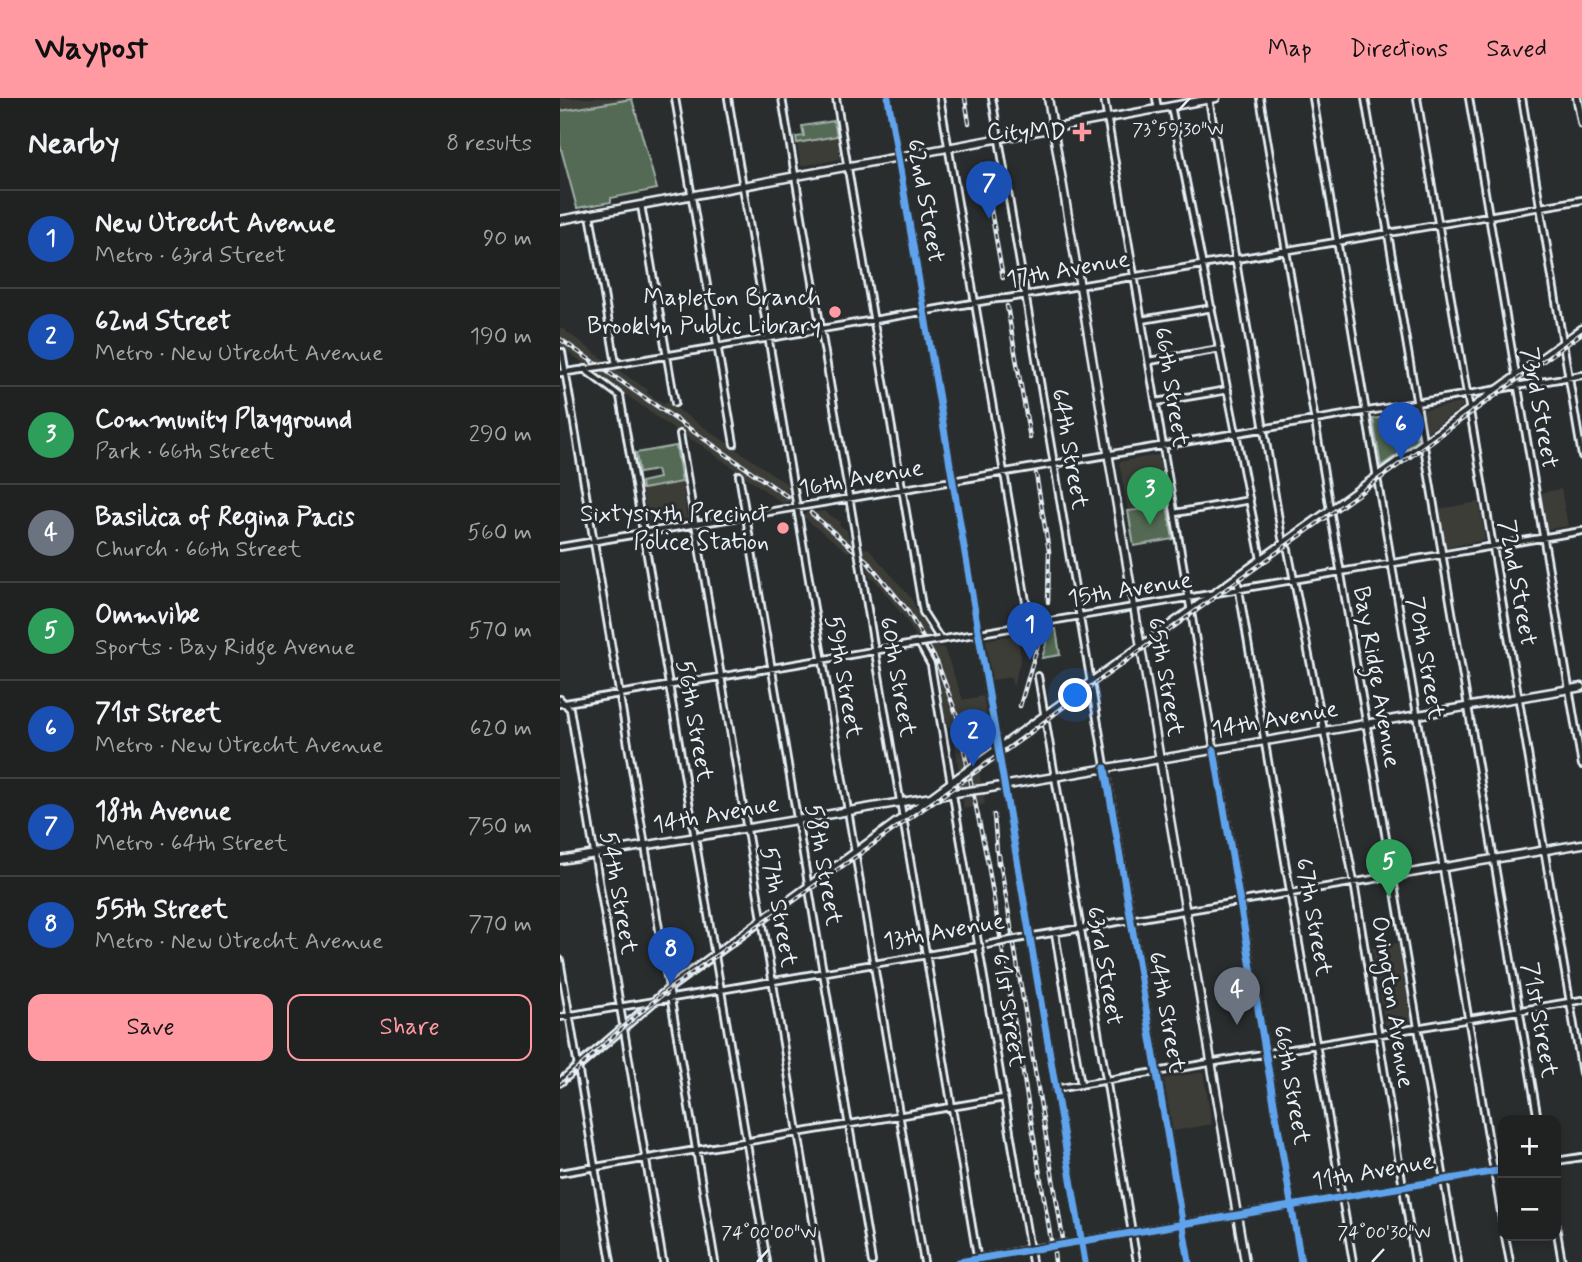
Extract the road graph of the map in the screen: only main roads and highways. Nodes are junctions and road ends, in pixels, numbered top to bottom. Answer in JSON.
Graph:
{"nodes":[{"id":1,"x":1048,"y":98,"type":"edge"},
{"id":2,"x":1211,"y":98,"type":"edge"},
{"id":3,"x":1577,"y":98,"type":"edge"},
{"id":4,"x":1582,"y":124,"type":"edge"},
{"id":5,"x":1053,"y":128,"type":"junction"},
{"id":6,"x":560,"y":220,"type":"edge"},
{"id":7,"x":1582,"y":329,"type":"edge"},
{"id":8,"x":1141,"y":648,"type":"junction"},
{"id":9,"x":1582,"y":687,"type":"edge"},
{"id":10,"x":1160,"y":759,"type":"junction"},
{"id":11,"x":930,"y":798,"type":"junction"},
{"id":12,"x":1582,"y":844,"type":"edge"},
{"id":13,"x":560,"y":860,"type":"edge"},
{"id":14,"x":1392,"y":876,"type":"road end"},
{"id":15,"x":560,"y":1082,"type":"edge"},
{"id":16,"x":1245,"y":1262,"type":"edge"}],
"edges":[{"from":1,"to":5,"type":"main road","name":"65th Street"},
{"from":2,"to":5,"type":"main road"},
{"from":3,"to":4,"type":"main road"},
{"from":5,"to":6,"type":"main road"},
{"from":5,"to":8,"type":"main road","name":"65th Street"},
{"from":7,"to":8,"type":"main road"},
{"from":8,"to":10,"type":"main road","name":"65th Street"},
{"from":8,"to":11,"type":"main road","bridge":true},
{"from":9,"to":10,"type":"main road","name":"14th Avenue"},
{"from":10,"to":11,"type":"main road","name":"14th Avenue","bridge":true},
{"from":10,"to":16,"type":"main road","name":"65th Street"},
{"from":11,"to":13,"type":"main road","name":"14th Avenue"},
{"from":11,"to":15,"type":"main road"},
{"from":12,"to":14,"type":"main road","name":"13th Avenue"}]}
